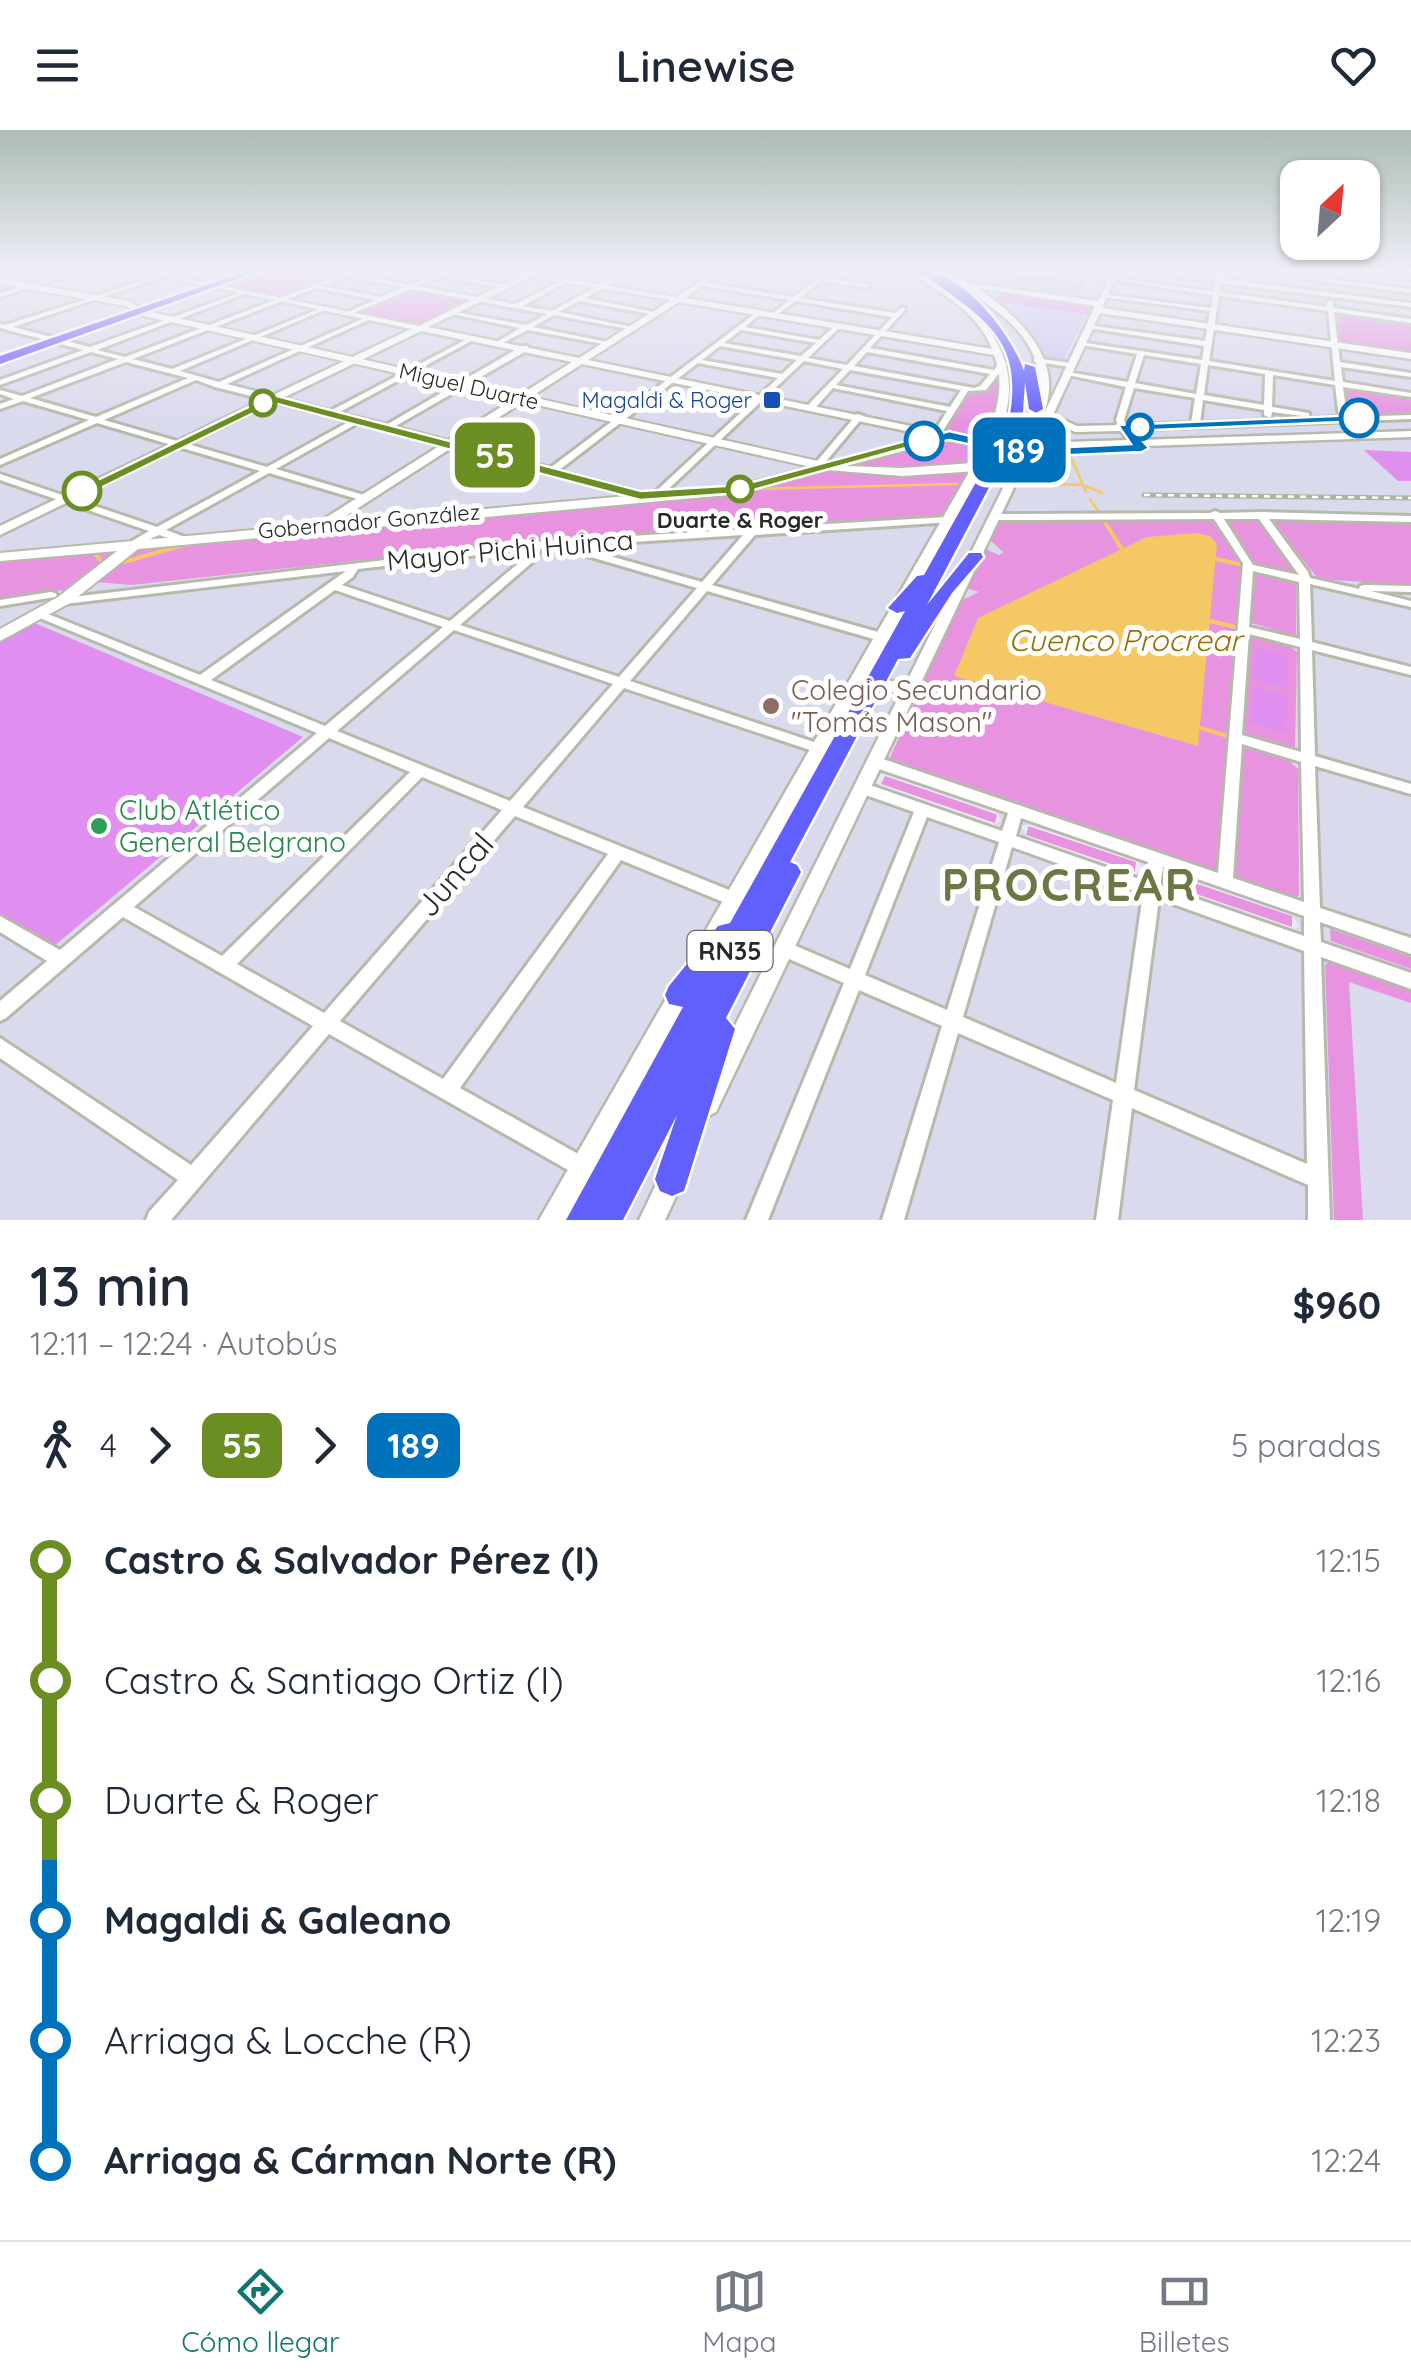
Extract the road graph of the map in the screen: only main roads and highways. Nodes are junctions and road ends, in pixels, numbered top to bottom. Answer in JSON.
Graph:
{"nodes":[{"id":1,"x":94,"y":323,"type":"edge"},
{"id":2,"x":191,"y":323,"type":"edge"},
{"id":3,"x":993,"y":323,"type":"edge"},
{"id":4,"x":1000,"y":323,"type":"edge"},
{"id":5,"x":1004,"y":323,"type":"edge"},
{"id":6,"x":1011,"y":335,"type":"junction"},
{"id":7,"x":49,"y":339,"type":"junction"},
{"id":8,"x":0,"y":352,"type":"edge"},
{"id":9,"x":1030,"y":359,"type":"junction"},
{"id":10,"x":0,"y":360,"type":"edge"},
{"id":11,"x":999,"y":363,"type":"road end"},
{"id":12,"x":1036,"y":408,"type":"road end"},
{"id":13,"x":1018,"y":414,"type":"junction"},
{"id":14,"x":1012,"y":447,"type":"junction"},
{"id":15,"x":820,"y":467,"type":"junction"},
{"id":16,"x":955,"y":521,"type":"junction"},
{"id":17,"x":136,"y":543,"type":"junction"},
{"id":18,"x":0,"y":557,"type":"edge"},
{"id":19,"x":975,"y":557,"type":"road end"},
{"id":20,"x":897,"y":608,"type":"road end"},
{"id":21,"x":30,"y":611,"type":"junction"},
{"id":22,"x":0,"y":627,"type":"edge"},
{"id":23,"x":0,"y":636,"type":"edge"},
{"id":24,"x":903,"y":654,"type":"junction"},
{"id":25,"x":883,"y":683,"type":"junction"},
{"id":26,"x":804,"y":815,"type":"junction"},
{"id":27,"x":798,"y":853,"type":"junction"},
{"id":28,"x":678,"y":995,"type":"road end"},
{"id":29,"x":672,"y":1179,"type":"road end"},
{"id":30,"x":584,"y":1220,"type":"edge"},
{"id":31,"x":606,"y":1220,"type":"edge"}],
"edges":[{"from":1,"to":7,"type":"main road"},
{"from":2,"to":15,"type":"main road","name":"Miguel Duarte"},
{"from":3,"to":13,"type":"highway","number":"RN35"},
{"from":4,"to":6,"type":"highway","number":"RN35"},
{"from":5,"to":6,"type":"highway"},
{"from":6,"to":9,"type":"highway","number":"RN35"},
{"from":7,"to":8,"type":"main road"},
{"from":7,"to":10,"type":"main road"},
{"from":9,"to":12,"type":"highway"},
{"from":9,"to":14,"type":"highway","number":"RN35"},
{"from":11,"to":13,"type":"highway"},
{"from":13,"to":14,"type":"highway","number":"RN35"},
{"from":14,"to":15,"type":"main road","name":"Gobernador González"},
{"from":14,"to":15,"type":"main road","name":"Miguel Duarte"},
{"from":14,"to":16,"type":"highway","number":"RN35"},
{"from":14,"to":24,"type":"highway","number":"RN35"},
{"from":15,"to":17,"type":"main road","name":"Gobernador González"},
{"from":16,"to":20,"type":"highway"},
{"from":16,"to":25,"type":"highway","number":"RN35"},
{"from":17,"to":18,"type":"main road","name":"Gobernador González"},
{"from":17,"to":21,"type":"main road"},
{"from":19,"to":24,"type":"highway"},
{"from":21,"to":22,"type":"main road"},
{"from":21,"to":23,"type":"main road"},
{"from":24,"to":25,"type":"highway","number":"RN35"},
{"from":25,"to":26,"type":"highway","number":"RN35"},
{"from":25,"to":27,"type":"highway","number":"RN35"},
{"from":26,"to":28,"type":"highway"},
{"from":26,"to":30,"type":"highway","number":"RN35"},
{"from":27,"to":29,"type":"highway"},
{"from":27,"to":31,"type":"highway","number":"RN35"}]}
